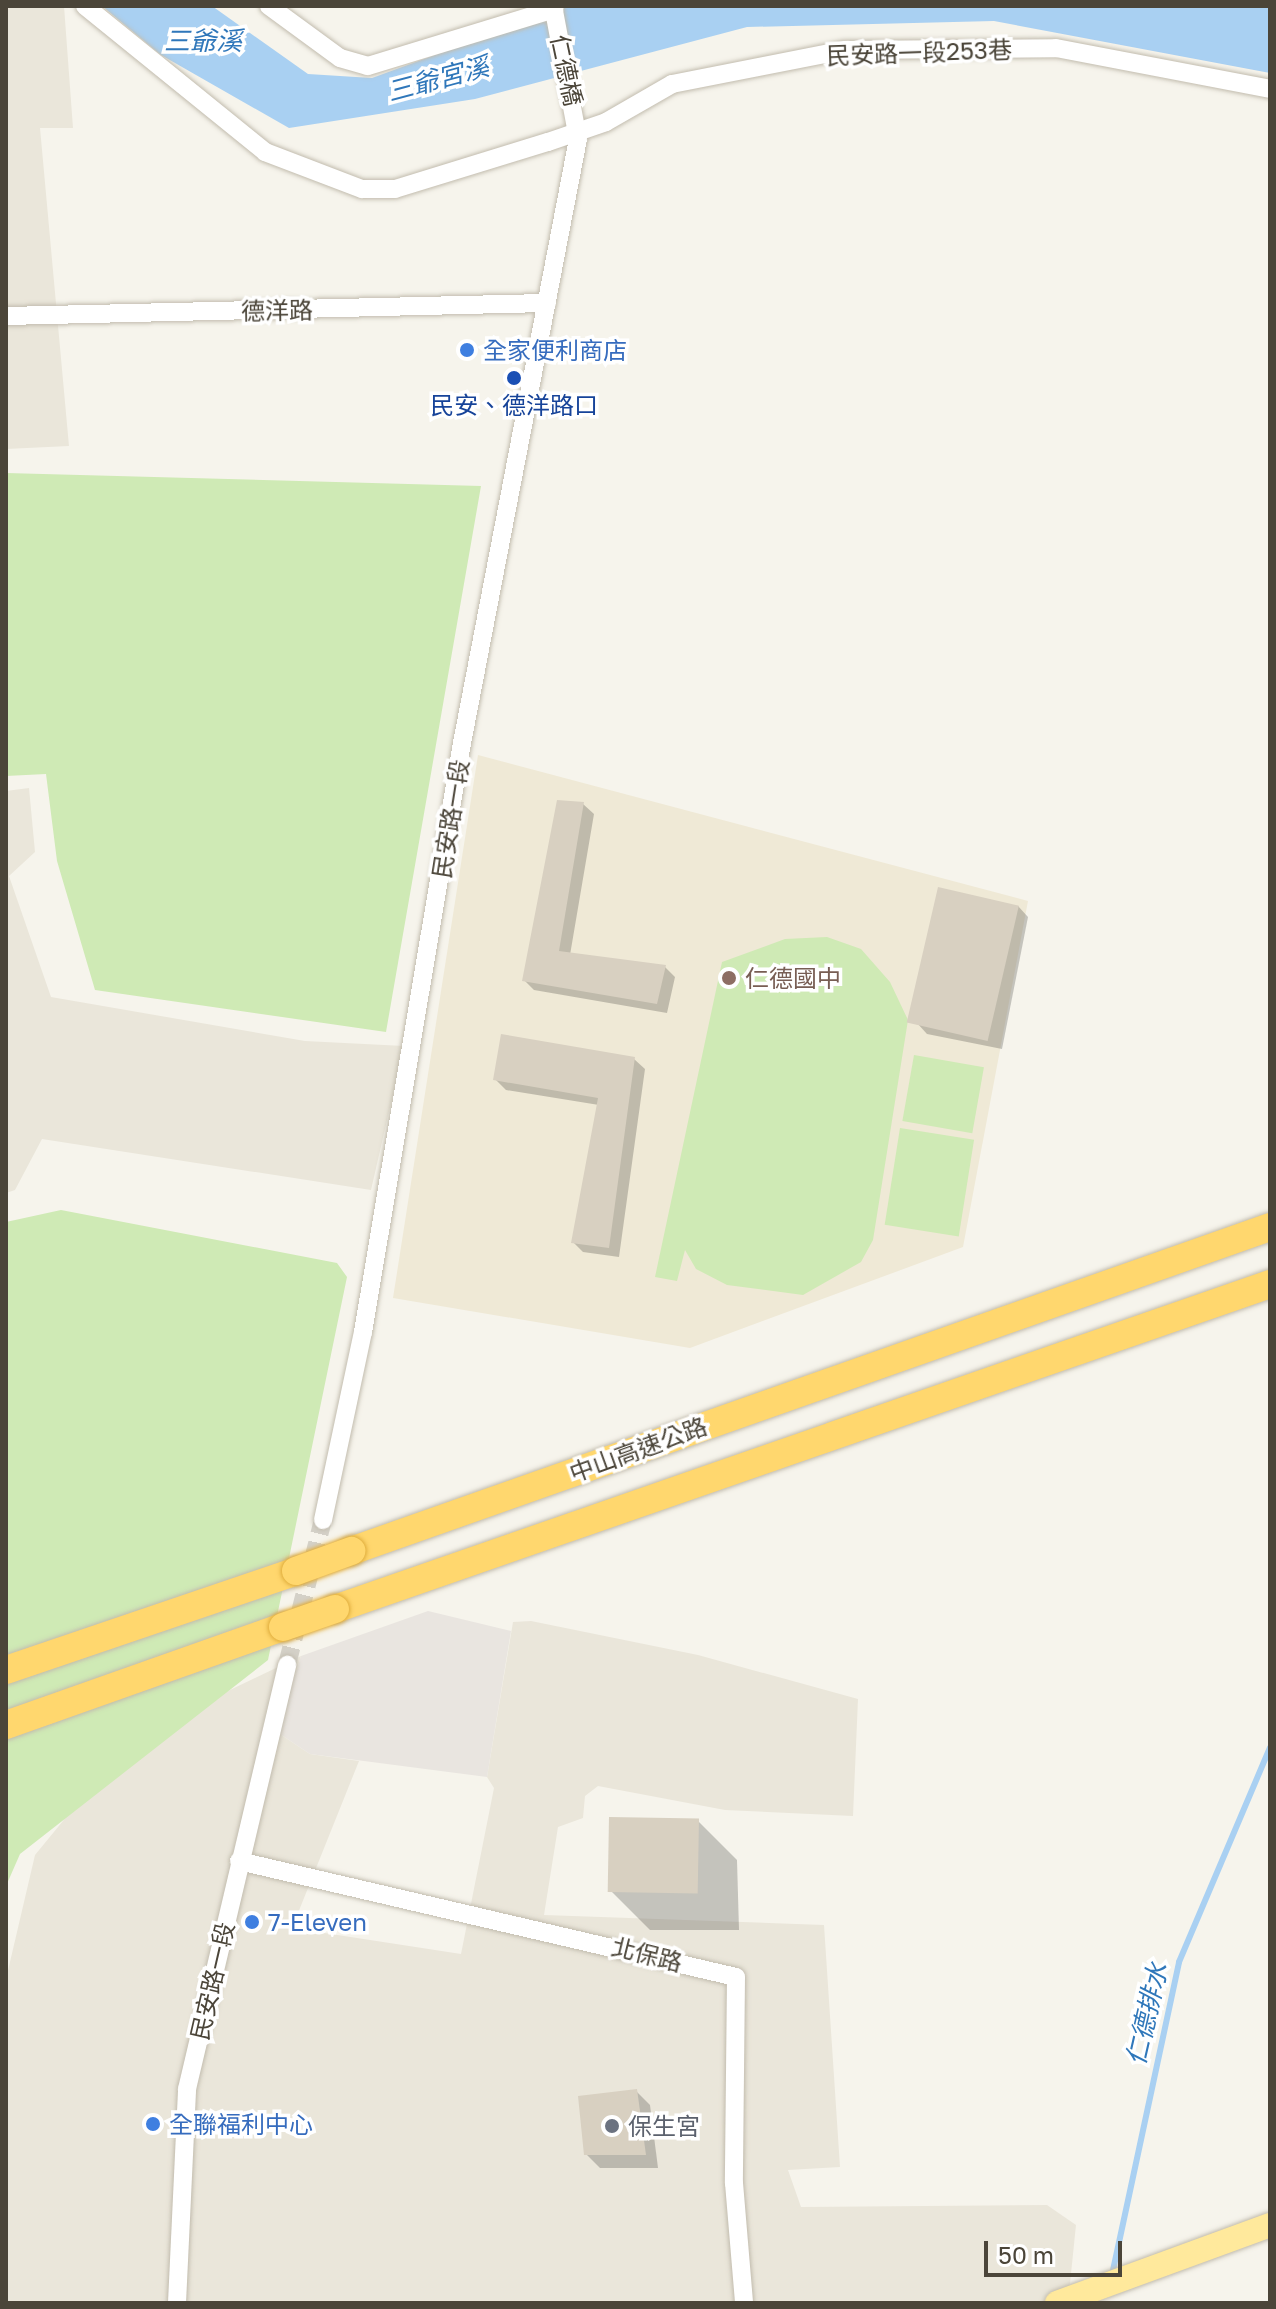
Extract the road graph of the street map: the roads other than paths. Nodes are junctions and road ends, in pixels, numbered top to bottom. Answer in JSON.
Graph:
{"nodes":[{"id":1,"x":85,"y":6,"type":"edge"},
{"id":2,"x":269,"y":6,"type":"edge"},
{"id":3,"x":554,"y":13,"type":"edge"},
{"id":4,"x":1270,"y":89,"type":"edge"},
{"id":5,"x":578,"y":122,"type":"junction"},
{"id":6,"x":547,"y":303,"type":"junction"},
{"id":7,"x":6,"y":316,"type":"edge"},
{"id":8,"x":1270,"y":1227,"type":"edge"},
{"id":9,"x":1270,"y":1284,"type":"edge"},
{"id":10,"x":323,"y":1520,"type":"tunnel mouth"},
{"id":11,"x":287,"y":1665,"type":"tunnel mouth"},
{"id":12,"x":6,"y":1670,"type":"edge"},
{"id":13,"x":6,"y":1725,"type":"edge"},
{"id":14,"x":239,"y":1861,"type":"junction"},
{"id":15,"x":1270,"y":2225,"type":"edge"},
{"id":16,"x":177,"y":2303,"type":"edge"},
{"id":17,"x":744,"y":2303,"type":"edge"},
{"id":18,"x":1057,"y":2303,"type":"edge"}],
"edges":[{"from":1,"to":5,"type":"street","name":"民安路一段253巷"},
{"from":2,"to":3,"type":"street"},
{"from":3,"to":5,"type":"street","name":"仁德橋"},
{"from":4,"to":5,"type":"street","name":"民安路一段253巷"},
{"from":5,"to":6,"type":"street","name":"民安路一段"},
{"from":6,"to":7,"type":"street","name":"德洋路"},
{"from":6,"to":10,"type":"street","name":"民安路一段"},
{"from":8,"to":12,"type":"highway","name":"中山高速公路","bridge":true},
{"from":9,"to":13,"type":"highway","bridge":true},
{"from":11,"to":14,"type":"street","name":"民安路一段"},
{"from":14,"to":16,"type":"street","name":"民安路一段"},
{"from":14,"to":17,"type":"street","name":"北保路"},
{"from":15,"to":18,"type":"main road"}]}
